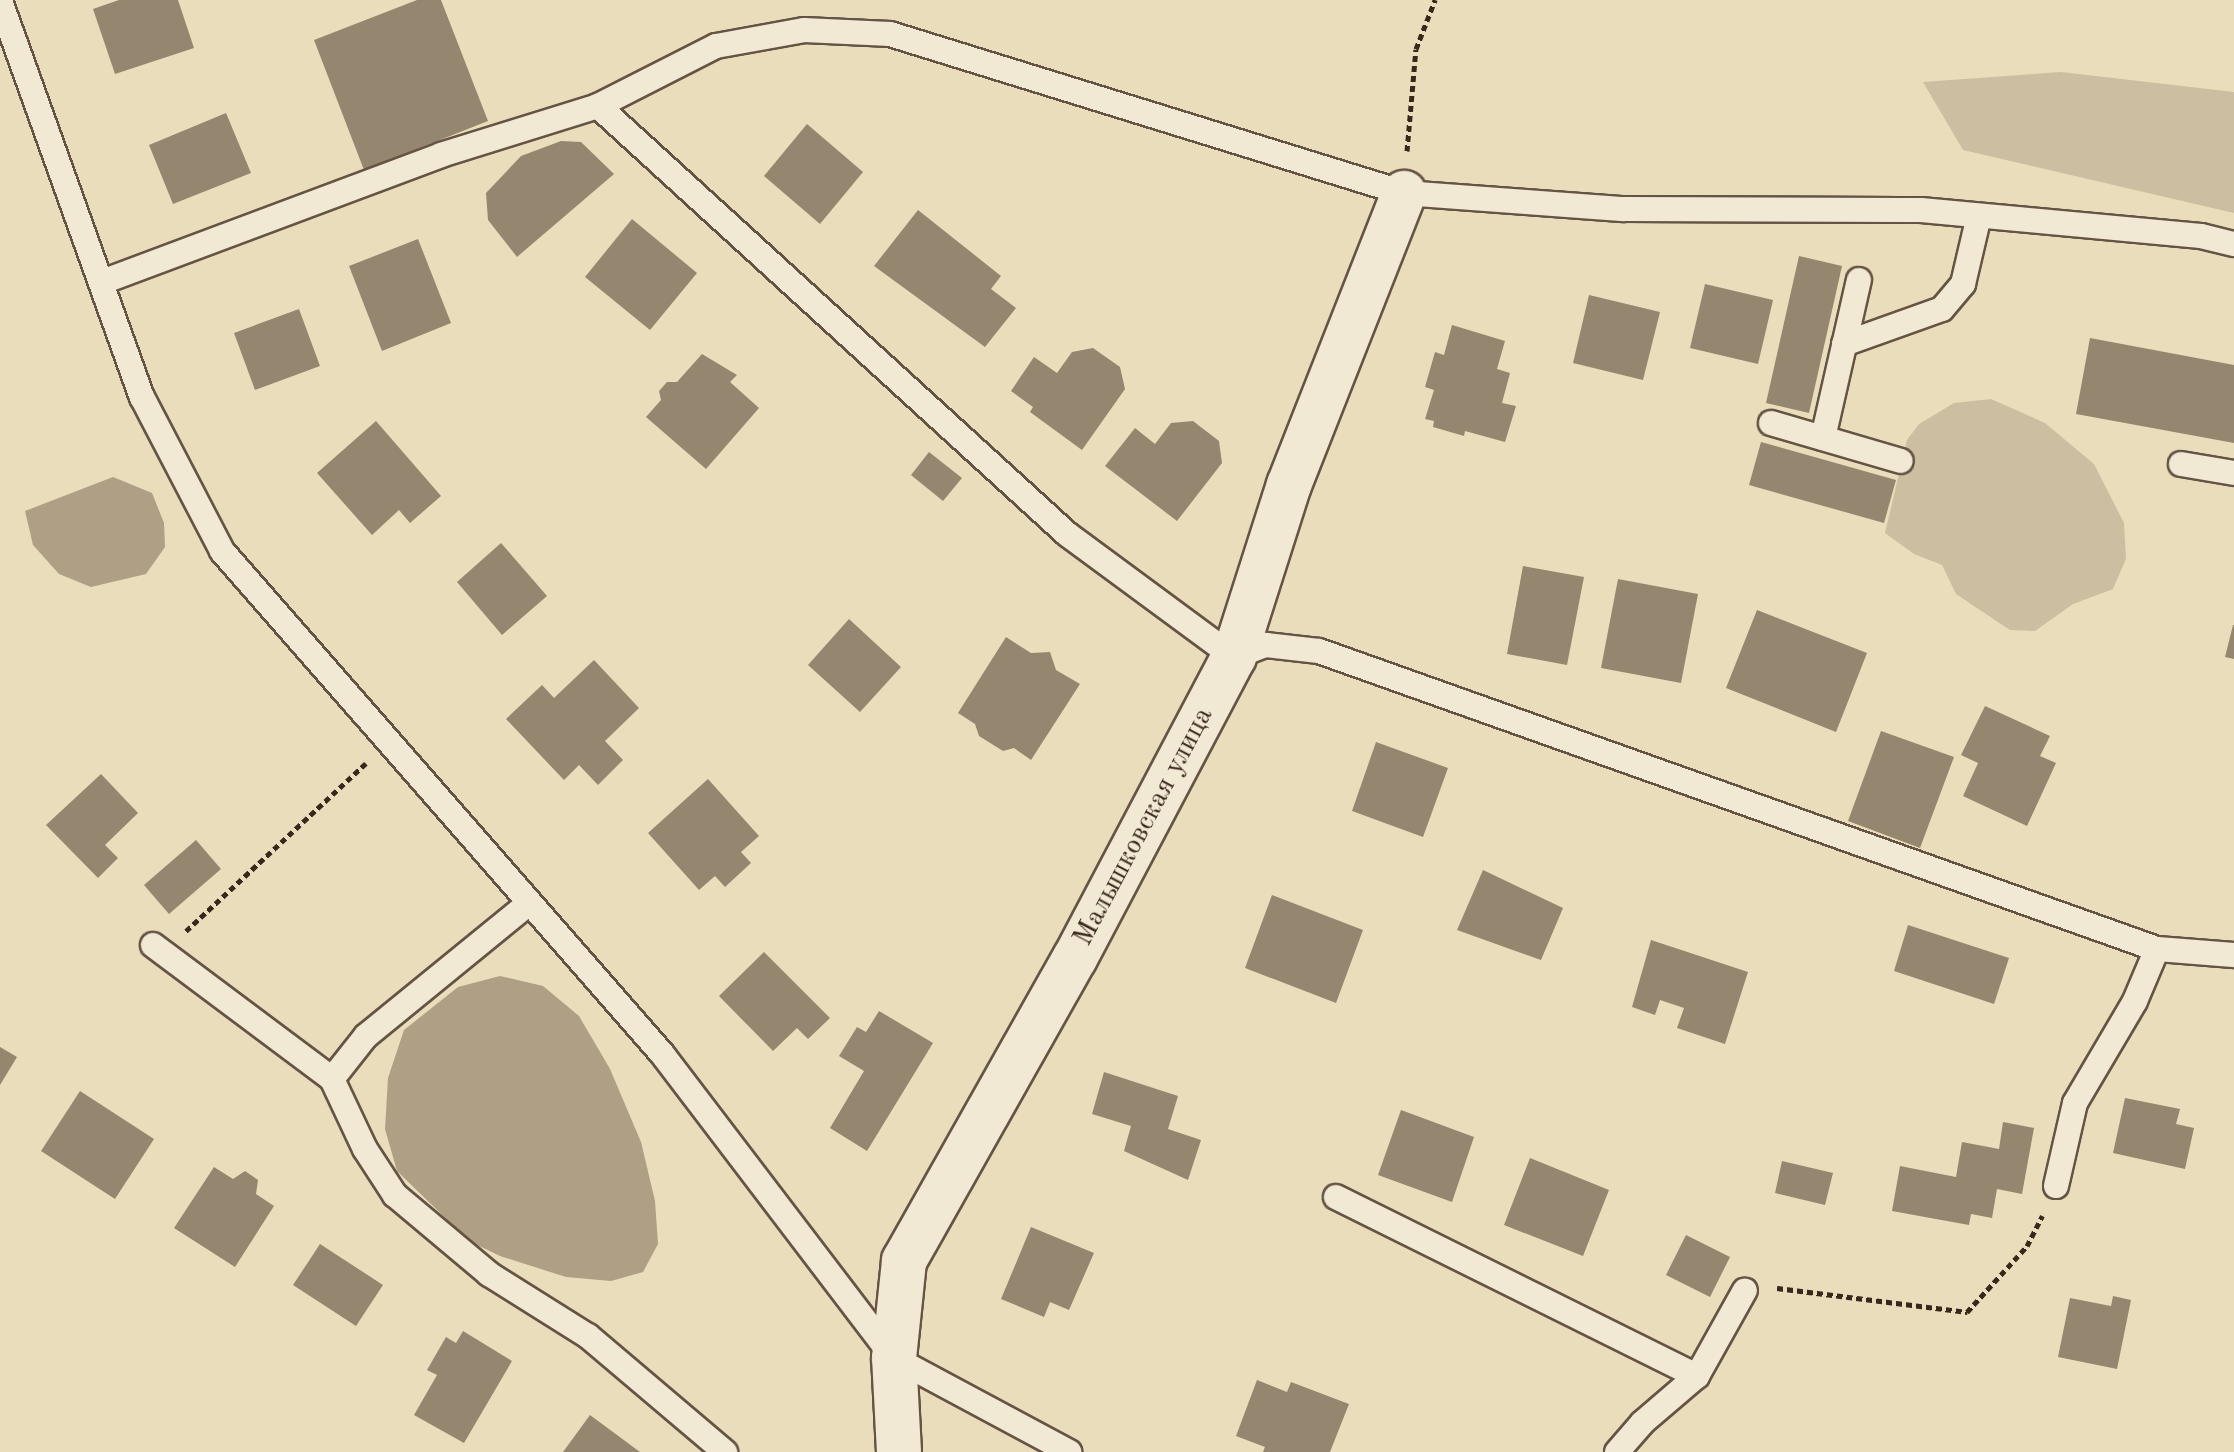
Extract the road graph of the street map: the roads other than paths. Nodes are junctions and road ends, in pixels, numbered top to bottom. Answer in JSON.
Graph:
{"nodes":[{"id":1,"x":0,"y":1,"type":"edge"},
{"id":2,"x":598,"y":106,"type":"junction"},
{"id":3,"x":1404,"y":193,"type":"junction"},
{"id":4,"x":1979,"y":216,"type":"junction"},
{"id":5,"x":2234,"y":244,"type":"edge"},
{"id":6,"x":1859,"y":280,"type":"dead end"},
{"id":7,"x":102,"y":282,"type":"junction"},
{"id":8,"x":1844,"y":344,"type":"junction"},
{"id":9,"x":1771,"y":423,"type":"dead end"},
{"id":10,"x":1823,"y":438,"type":"junction"},
{"id":11,"x":1901,"y":461,"type":"dead end"},
{"id":12,"x":2181,"y":464,"type":"dead end"},
{"id":13,"x":2234,"y":473,"type":"edge"},
{"id":14,"x":1234,"y":657,"type":"junction"},
{"id":15,"x":529,"y":903,"type":"junction"},
{"id":16,"x":158,"y":949,"type":"road end"},
{"id":17,"x":2157,"y":949,"type":"junction"},
{"id":18,"x":2234,"y":955,"type":"edge"},
{"id":19,"x":332,"y":1079,"type":"junction"},
{"id":20,"x":2056,"y":1186,"type":"road end"},
{"id":21,"x":1336,"y":1197,"type":"dead end"},
{"id":22,"x":1745,"y":1290,"type":"road end"},
{"id":23,"x":894,"y":1358,"type":"junction"},
{"id":24,"x":1697,"y":1376,"type":"junction"},
{"id":25,"x":725,"y":1452,"type":"edge"},
{"id":26,"x":899,"y":1452,"type":"edge"},
{"id":27,"x":1069,"y":1452,"type":"edge"},
{"id":28,"x":1617,"y":1452,"type":"edge"}],
"edges":[{"from":1,"to":7,"type":"lane"},
{"from":2,"to":3,"type":"lane"},
{"from":2,"to":7,"type":"lane"},
{"from":2,"to":14,"type":"lane"},
{"from":3,"to":4,"type":"lane"},
{"from":3,"to":14,"type":"street","name":"Малышковская улица"},
{"from":4,"to":5,"type":"lane"},
{"from":4,"to":8,"type":"lane"},
{"from":6,"to":8,"type":"lane"},
{"from":7,"to":15,"type":"lane"},
{"from":8,"to":10,"type":"lane"},
{"from":9,"to":10,"type":"lane"},
{"from":10,"to":11,"type":"lane"},
{"from":12,"to":13,"type":"lane"},
{"from":14,"to":17,"type":"lane"},
{"from":14,"to":23,"type":"street","name":"Малышковская улица"},
{"from":15,"to":19,"type":"lane"},
{"from":15,"to":23,"type":"lane"},
{"from":16,"to":19,"type":"lane"},
{"from":17,"to":18,"type":"lane"},
{"from":17,"to":20,"type":"lane"},
{"from":19,"to":25,"type":"lane"},
{"from":21,"to":24,"type":"lane"},
{"from":22,"to":24,"type":"lane"},
{"from":23,"to":26,"type":"street","name":"Малышковская улица"},
{"from":23,"to":27,"type":"lane"},
{"from":24,"to":28,"type":"lane"}]}
